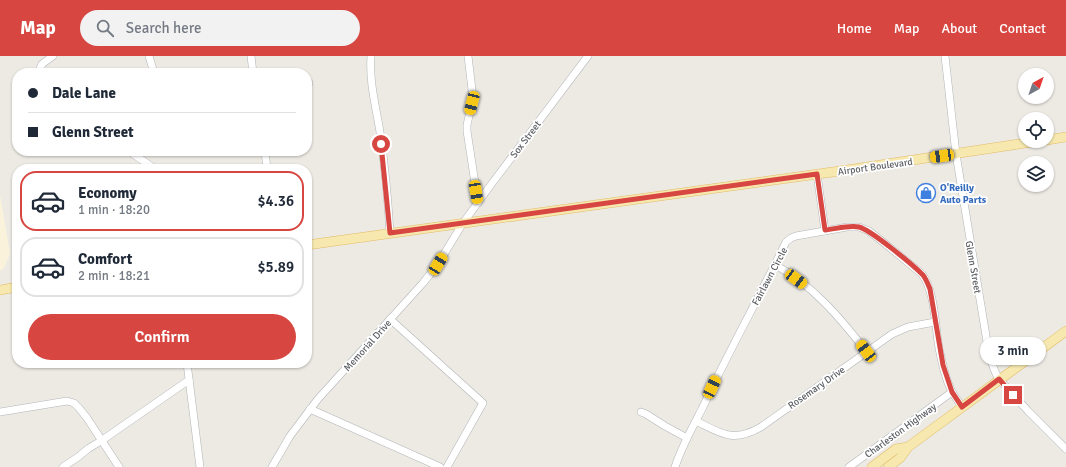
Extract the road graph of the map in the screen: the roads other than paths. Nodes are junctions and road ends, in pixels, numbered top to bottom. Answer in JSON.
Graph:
{"nodes":[{"id":1,"x":53,"y":56,"type":"edge"},
{"id":2,"x":149,"y":56,"type":"edge"},
{"id":3,"x":251,"y":56,"type":"edge"},
{"id":4,"x":371,"y":56,"type":"edge"},
{"id":5,"x":468,"y":56,"type":"edge"},
{"id":6,"x":588,"y":56,"type":"edge"},
{"id":7,"x":945,"y":56,"type":"edge"},
{"id":8,"x":40,"y":68,"type":"edge"},
{"id":9,"x":153,"y":68,"type":"edge"},
{"id":10,"x":252,"y":68,"type":"edge"},
{"id":11,"x":1066,"y":137,"type":"edge"},
{"id":12,"x":1054,"y":139,"type":"edge"},
{"id":13,"x":1018,"y":144,"type":"edge"},
{"id":14,"x":956,"y":154,"type":"junction"},
{"id":15,"x":142,"y":156,"type":"edge"},
{"id":16,"x":151,"y":164,"type":"edge"},
{"id":17,"x":817,"y":174,"type":"junction"},
{"id":18,"x":478,"y":203,"type":"junction"},
{"id":19,"x":463,"y":223,"type":"junction"},
{"id":20,"x":825,"y":230,"type":"junction"},
{"id":21,"x":390,"y":233,"type":"junction"},
{"id":22,"x":312,"y":244,"type":"edge"},
{"id":23,"x":775,"y":265,"type":"junction"},
{"id":24,"x":12,"y":288,"type":"edge"},
{"id":25,"x":0,"y":290,"type":"edge"},
{"id":26,"x":390,"y":319,"type":"junction"},
{"id":27,"x":935,"y":322,"type":"junction"},
{"id":28,"x":1066,"y":331,"type":"edge"},
{"id":29,"x":866,"y":351,"type":"junction"},
{"id":30,"x":188,"y":368,"type":"edge"},
{"id":31,"x":999,"y":379,"type":"junction"},
{"id":32,"x":189,"y":380,"type":"junction"},
{"id":33,"x":952,"y":392,"type":"junction"},
{"id":34,"x":962,"y":407,"type":"junction"},
{"id":35,"x":310,"y":409,"type":"junction"},
{"id":36,"x":0,"y":412,"type":"edge"},
{"id":37,"x":641,"y":412,"type":"dead end"},
{"id":38,"x":696,"y":421,"type":"junction"},
{"id":39,"x":687,"y":438,"type":"junction"},
{"id":40,"x":102,"y":441,"type":"junction"},
{"id":41,"x":908,"y":447,"type":"junction"},
{"id":42,"x":1066,"y":449,"type":"edge"},
{"id":43,"x":63,"y":467,"type":"edge"},
{"id":44,"x":119,"y":467,"type":"edge"},
{"id":45,"x":200,"y":467,"type":"edge"},
{"id":46,"x":272,"y":467,"type":"edge"},
{"id":47,"x":440,"y":467,"type":"edge"},
{"id":48,"x":447,"y":467,"type":"edge"},
{"id":49,"x":675,"y":467,"type":"edge"},
{"id":50,"x":849,"y":467,"type":"edge"},
{"id":51,"x":872,"y":467,"type":"edge"},
{"id":52,"x":888,"y":467,"type":"edge"}],
"edges":[{"from":1,"to":8,"type":"street"},
{"from":2,"to":9,"type":"street"},
{"from":3,"to":10,"type":"street"},
{"from":4,"to":21,"type":"street"},
{"from":5,"to":18,"type":"street"},
{"from":6,"to":18,"type":"street","name":"Sox Street"},
{"from":7,"to":14,"type":"street","name":"Glenn Street"},
{"from":11,"to":12,"type":"main road"},
{"from":13,"to":14,"type":"main road","name":"Airport Boulevard"},
{"from":14,"to":17,"type":"main road","name":"Airport Boulevard"},
{"from":14,"to":31,"type":"street","name":"Glenn Street"},
{"from":15,"to":16,"type":"street"},
{"from":17,"to":19,"type":"main road","name":"Airport Boulevard"},
{"from":17,"to":20,"type":"street"},
{"from":18,"to":19,"type":"street","name":"Sox Street"},
{"from":19,"to":21,"type":"main road","name":"Airport Boulevard"},
{"from":19,"to":26,"type":"street","name":"Memorial Drive"},
{"from":20,"to":23,"type":"street","name":"Fairlawn Circle"},
{"from":20,"to":27,"type":"street","name":"Fairlawn Circle"},
{"from":21,"to":22,"type":"main road","name":"Airport Boulevard"},
{"from":23,"to":29,"type":"street"},
{"from":23,"to":38,"type":"street","name":"Fairlawn Circle"},
{"from":24,"to":25,"type":"main road"},
{"from":26,"to":35,"type":"street","name":"Memorial Drive"},
{"from":26,"to":48,"type":"street"},
{"from":27,"to":29,"type":"street","name":"Rosemary Drive"},
{"from":27,"to":33,"type":"street","name":"Fairlawn Circle"},
{"from":28,"to":31,"type":"main road","name":"Charleston Highway"},
{"from":29,"to":38,"type":"street","name":"Rosemary Drive"},
{"from":30,"to":32,"type":"street"},
{"from":31,"to":34,"type":"main road","name":"Charleston Highway"},
{"from":31,"to":42,"type":"street","name":"Glenn Street"},
{"from":32,"to":40,"type":"street"},
{"from":32,"to":45,"type":"street"},
{"from":33,"to":34,"type":"street","name":"Fairlawn Circle"},
{"from":33,"to":50,"type":"street","name":"Charleston Highway"},
{"from":34,"to":41,"type":"main road","name":"Charleston Highway"},
{"from":35,"to":46,"type":"street","name":"Memorial Drive"},
{"from":35,"to":47,"type":"street"},
{"from":36,"to":40,"type":"street"},
{"from":37,"to":39,"type":"street"},
{"from":38,"to":39,"type":"street","name":"Fairlawn Circle"},
{"from":39,"to":49,"type":"street","name":"Fairlawn Circle"},
{"from":40,"to":43,"type":"street"},
{"from":40,"to":44,"type":"street"},
{"from":41,"to":51,"type":"main road","name":"Charleston Highway"},
{"from":41,"to":52,"type":"main road","name":"Charleston Highway"}]}
